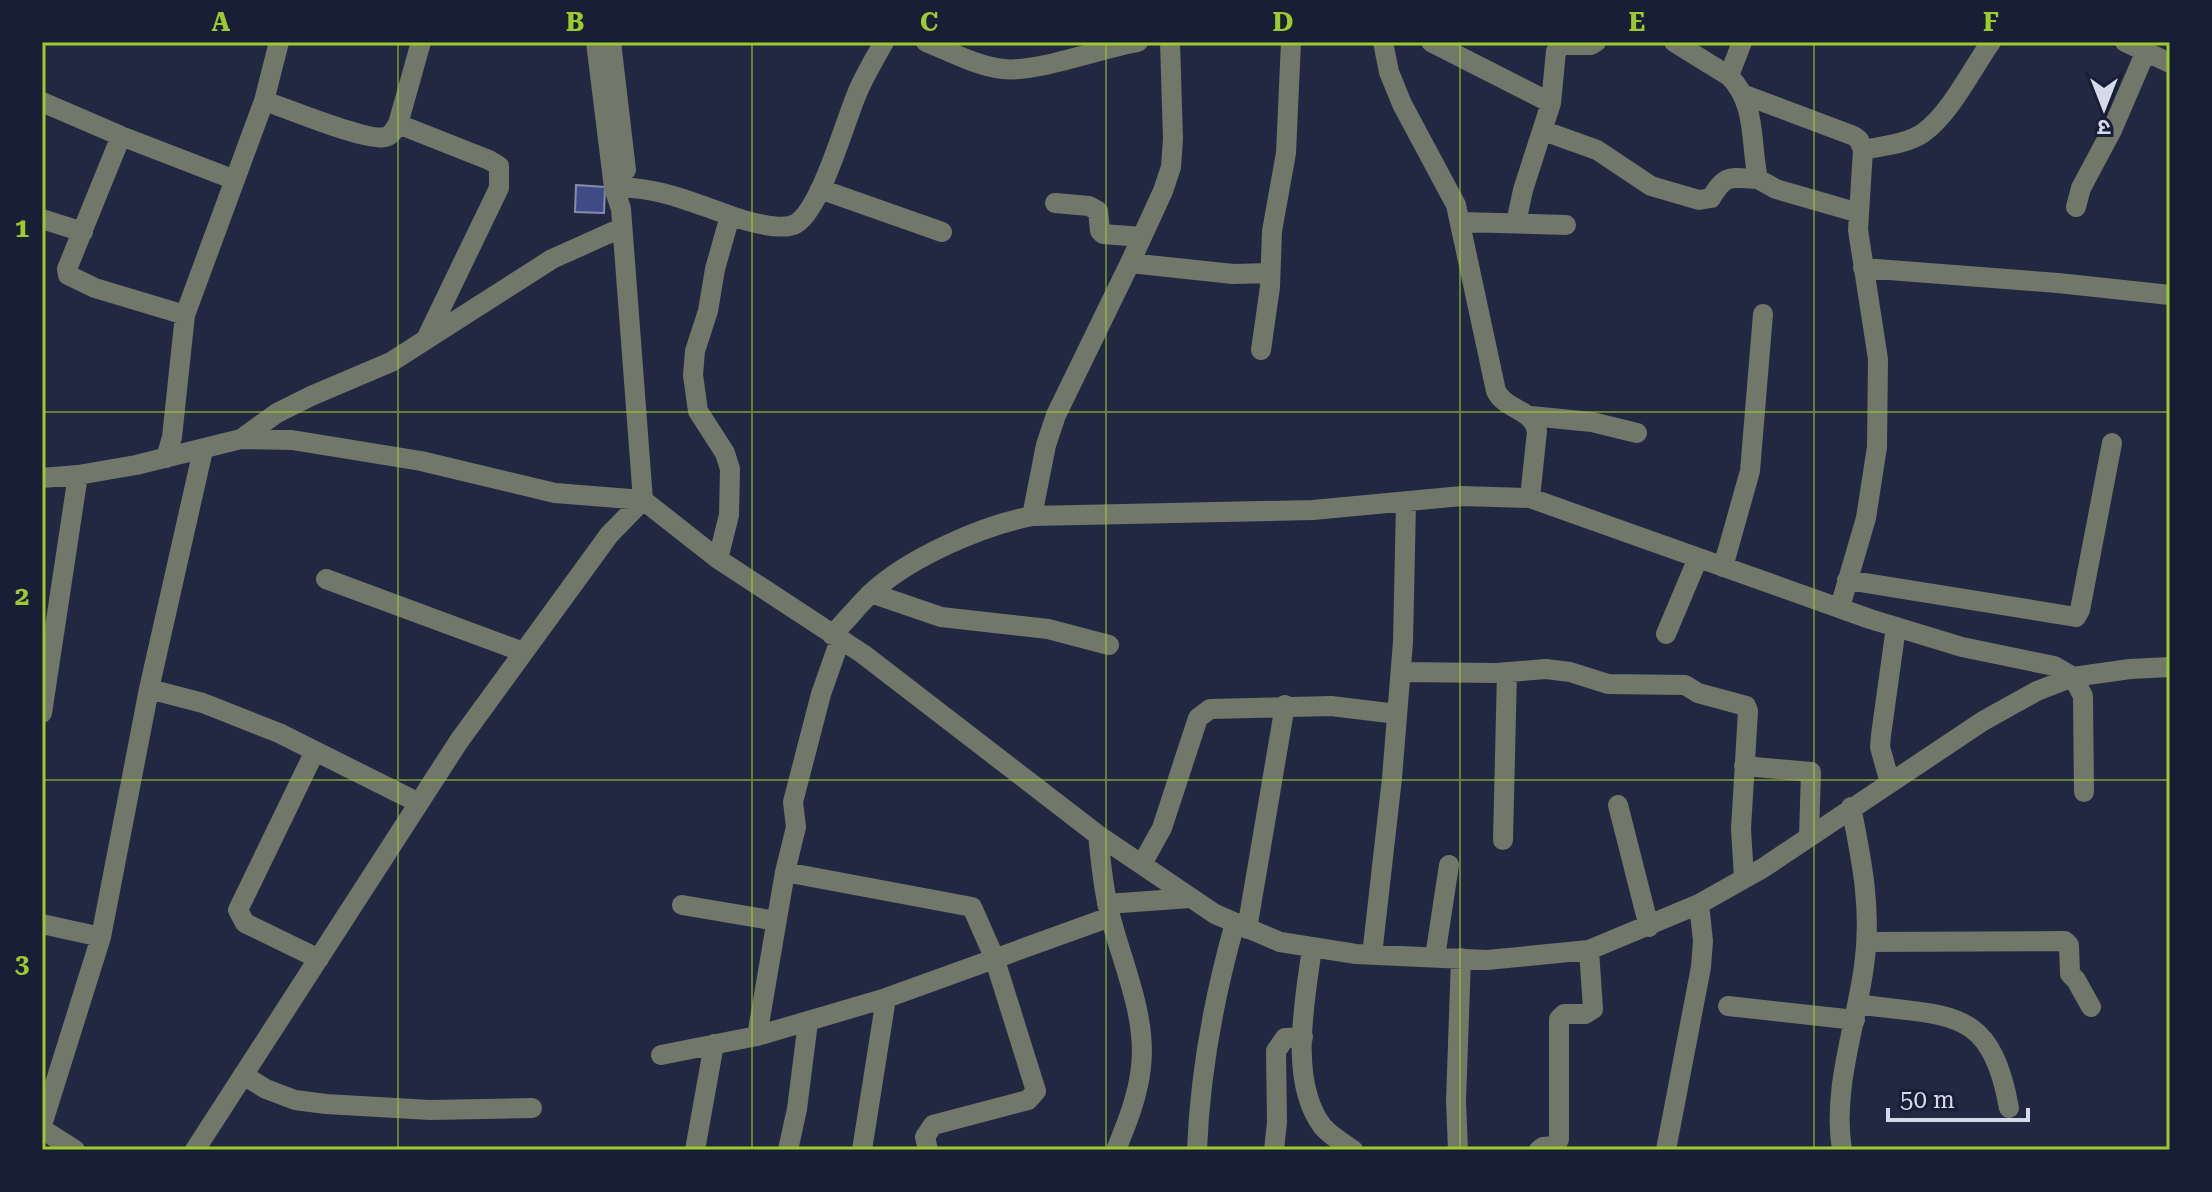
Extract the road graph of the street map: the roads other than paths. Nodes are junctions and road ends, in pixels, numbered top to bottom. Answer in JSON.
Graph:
{"nodes":[{"id":1,"x":279,"y":42,"type":"edge"},
{"id":2,"x":421,"y":42,"type":"edge"},
{"id":3,"x":596,"y":42,"type":"edge"},
{"id":4,"x":611,"y":42,"type":"edge"},
{"id":5,"x":884,"y":42,"type":"edge"},
{"id":6,"x":926,"y":42,"type":"edge"},
{"id":7,"x":1138,"y":42,"type":"edge"},
{"id":8,"x":1170,"y":42,"type":"edge"},
{"id":9,"x":1291,"y":42,"type":"edge"},
{"id":10,"x":1383,"y":42,"type":"edge"},
{"id":11,"x":1431,"y":42,"type":"edge"},
{"id":12,"x":1596,"y":42,"type":"edge"},
{"id":13,"x":1674,"y":42,"type":"edge"},
{"id":14,"x":1742,"y":42,"type":"edge"},
{"id":15,"x":1991,"y":42,"type":"edge"},
{"id":16,"x":2125,"y":42,"type":"edge"},
{"id":17,"x":2146,"y":51,"type":"junction"},
{"id":18,"x":2170,"y":63,"type":"edge"},
{"id":19,"x":1729,"y":76,"type":"junction"},
{"id":20,"x":1745,"y":95,"type":"junction"},
{"id":21,"x":264,"y":101,"type":"junction"},
{"id":22,"x":42,"y":102,"type":"edge"},
{"id":23,"x":1551,"y":103,"type":"junction"},
{"id":24,"x":398,"y":124,"type":"junction"},
{"id":25,"x":1544,"y":131,"type":"junction"},
{"id":26,"x":121,"y":136,"type":"junction"},
{"id":27,"x":1863,"y":150,"type":"junction"},
{"id":28,"x":1758,"y":179,"type":"junction"},
{"id":29,"x":235,"y":180,"type":"junction"},
{"id":30,"x":621,"y":187,"type":"junction"},
{"id":31,"x":820,"y":189,"type":"junction"},
{"id":32,"x":1055,"y":203,"type":"dead end"},
{"id":33,"x":2076,"y":207,"type":"dead end"},
{"id":34,"x":1859,"y":213,"type":"junction"},
{"id":35,"x":730,"y":216,"type":"junction"},
{"id":36,"x":42,"y":219,"type":"edge"},
{"id":37,"x":621,"y":219,"type":"junction"},
{"id":38,"x":1461,"y":222,"type":"junction"},
{"id":39,"x":1516,"y":223,"type":"junction"},
{"id":40,"x":1566,"y":225,"type":"dead end"},
{"id":41,"x":83,"y":232,"type":"junction"},
{"id":42,"x":942,"y":232,"type":"dead end"},
{"id":43,"x":1142,"y":237,"type":"junction"},
{"id":44,"x":1130,"y":263,"type":"junction"},
{"id":45,"x":1863,"y":268,"type":"junction"},
{"id":46,"x":1270,"y":273,"type":"junction"},
{"id":47,"x":2170,"y":295,"type":"edge"},
{"id":48,"x":1763,"y":314,"type":"dead end"},
{"id":49,"x":185,"y":315,"type":"junction"},
{"id":50,"x":427,"y":337,"type":"junction"},
{"id":51,"x":1261,"y":350,"type":"dead end"},
{"id":52,"x":1531,"y":416,"type":"junction"},
{"id":53,"x":1637,"y":433,"type":"dead end"},
{"id":54,"x":241,"y":439,"type":"junction"},
{"id":55,"x":2112,"y":443,"type":"dead end"},
{"id":56,"x":203,"y":450,"type":"junction"},
{"id":57,"x":166,"y":458,"type":"junction"},
{"id":58,"x":78,"y":475,"type":"junction"},
{"id":59,"x":42,"y":478,"type":"edge"},
{"id":60,"x":1530,"y":498,"type":"junction"},
{"id":61,"x":643,"y":500,"type":"junction"},
{"id":62,"x":1406,"y":503,"type":"junction"},
{"id":63,"x":1032,"y":516,"type":"junction"},
{"id":64,"x":1698,"y":558,"type":"junction"},
{"id":65,"x":718,"y":559,"type":"junction"},
{"id":66,"x":1723,"y":567,"type":"junction"},
{"id":67,"x":326,"y":579,"type":"dead end"},
{"id":68,"x":1847,"y":580,"type":"junction"},
{"id":69,"x":871,"y":593,"type":"junction"},
{"id":70,"x":1840,"y":607,"type":"junction"},
{"id":71,"x":1896,"y":627,"type":"junction"},
{"id":72,"x":1666,"y":634,"type":"dead end"},
{"id":73,"x":836,"y":638,"type":"junction"},
{"id":74,"x":1109,"y":645,"type":"dead end"},
{"id":75,"x":523,"y":652,"type":"junction"},
{"id":76,"x":2170,"y":667,"type":"edge"},
{"id":77,"x":1401,"y":672,"type":"junction"},
{"id":78,"x":1507,"y":672,"type":"junction"},
{"id":79,"x":45,"y":674,"type":"edge"},
{"id":80,"x":2073,"y":677,"type":"junction"},
{"id":81,"x":149,"y":689,"type":"junction"},
{"id":82,"x":1285,"y":705,"type":"junction"},
{"id":83,"x":42,"y":713,"type":"edge"},
{"id":84,"x":1397,"y":714,"type":"junction"},
{"id":85,"x":315,"y":751,"type":"junction"},
{"id":86,"x":1744,"y":766,"type":"junction"},
{"id":87,"x":1890,"y":783,"type":"junction"},
{"id":88,"x":2084,"y":792,"type":"dead end"},
{"id":89,"x":419,"y":803,"type":"junction"},
{"id":90,"x":1618,"y":805,"type":"dead end"},
{"id":91,"x":1851,"y":807,"type":"junction"},
{"id":92,"x":1098,"y":835,"type":"junction"},
{"id":93,"x":1809,"y":836,"type":"junction"},
{"id":94,"x":1503,"y":840,"type":"dead end"},
{"id":95,"x":1142,"y":864,"type":"junction"},
{"id":96,"x":1449,"y":865,"type":"dead end"},
{"id":97,"x":785,"y":872,"type":"junction"},
{"id":98,"x":1744,"y":878,"type":"junction"},
{"id":99,"x":1190,"y":898,"type":"junction"},
{"id":100,"x":1699,"y":904,"type":"junction"},
{"id":101,"x":682,"y":905,"type":"dead end"},
{"id":102,"x":1108,"y":910,"type":"junction"},
{"id":103,"x":776,"y":921,"type":"junction"},
{"id":104,"x":42,"y":924,"type":"edge"},
{"id":105,"x":1241,"y":926,"type":"junction"},
{"id":106,"x":1649,"y":927,"type":"junction"},
{"id":107,"x":101,"y":937,"type":"junction"},
{"id":108,"x":1867,"y":942,"type":"junction"},
{"id":109,"x":1312,"y":948,"type":"junction"},
{"id":110,"x":1589,"y":950,"type":"junction"},
{"id":111,"x":1372,"y":955,"type":"junction"},
{"id":112,"x":994,"y":957,"type":"junction"},
{"id":113,"x":1435,"y":957,"type":"junction"},
{"id":114,"x":1461,"y":958,"type":"junction"},
{"id":115,"x":319,"y":959,"type":"junction"},
{"id":116,"x":886,"y":998,"type":"junction"},
{"id":117,"x":1728,"y":1006,"type":"dead end"},
{"id":118,"x":2091,"y":1007,"type":"dead end"},
{"id":119,"x":1856,"y":1012,"type":"junction"},
{"id":120,"x":808,"y":1022,"type":"junction"},
{"id":121,"x":757,"y":1036,"type":"junction"},
{"id":122,"x":1303,"y":1037,"type":"junction"},
{"id":123,"x":714,"y":1044,"type":"junction"},
{"id":124,"x":661,"y":1055,"type":"dead end"},
{"id":125,"x":243,"y":1075,"type":"junction"},
{"id":126,"x":46,"y":1096,"type":"edge"},
{"id":127,"x":532,"y":1108,"type":"dead end"},
{"id":128,"x":2009,"y":1108,"type":"dead end"},
{"id":129,"x":42,"y":1127,"type":"edge"},
{"id":130,"x":75,"y":1150,"type":"edge"},
{"id":131,"x":195,"y":1150,"type":"edge"},
{"id":132,"x":695,"y":1150,"type":"edge"},
{"id":133,"x":788,"y":1150,"type":"edge"},
{"id":134,"x":862,"y":1150,"type":"edge"},
{"id":135,"x":928,"y":1150,"type":"edge"},
{"id":136,"x":1116,"y":1150,"type":"edge"},
{"id":137,"x":1197,"y":1150,"type":"edge"},
{"id":138,"x":1274,"y":1150,"type":"edge"},
{"id":139,"x":1353,"y":1150,"type":"edge"},
{"id":140,"x":1458,"y":1150,"type":"edge"},
{"id":141,"x":1539,"y":1150,"type":"edge"},
{"id":142,"x":1666,"y":1150,"type":"edge"},
{"id":143,"x":1842,"y":1150,"type":"edge"}],
"edges":[{"from":1,"to":21,"type":"street"},
{"from":2,"to":24,"type":"street"},
{"from":3,"to":30,"type":"street"},
{"from":4,"to":30,"type":"street"},
{"from":5,"to":31,"type":"street"},
{"from":6,"to":7,"type":"street"},
{"from":8,"to":43,"type":"street"},
{"from":9,"to":46,"type":"street"},
{"from":10,"to":38,"type":"street"},
{"from":11,"to":23,"type":"street"},
{"from":12,"to":23,"type":"street"},
{"from":13,"to":19,"type":"street"},
{"from":14,"to":19,"type":"street"},
{"from":15,"to":27,"type":"street"},
{"from":16,"to":17,"type":"street"},
{"from":17,"to":18,"type":"street"},
{"from":17,"to":33,"type":"street"},
{"from":19,"to":20,"type":"street"},
{"from":20,"to":27,"type":"street"},
{"from":20,"to":28,"type":"street"},
{"from":21,"to":24,"type":"street"},
{"from":21,"to":29,"type":"street"},
{"from":22,"to":26,"type":"street"},
{"from":23,"to":25,"type":"street"},
{"from":24,"to":50,"type":"street"},
{"from":25,"to":28,"type":"street"},
{"from":25,"to":39,"type":"street"},
{"from":26,"to":29,"type":"street"},
{"from":26,"to":41,"type":"street"},
{"from":27,"to":34,"type":"street"},
{"from":28,"to":34,"type":"street"},
{"from":29,"to":49,"type":"street"},
{"from":30,"to":35,"type":"street"},
{"from":30,"to":37,"type":"street"},
{"from":31,"to":35,"type":"street"},
{"from":31,"to":42,"type":"street"},
{"from":32,"to":43,"type":"street"},
{"from":34,"to":45,"type":"street"},
{"from":35,"to":65,"type":"street"},
{"from":36,"to":41,"type":"street"},
{"from":37,"to":50,"type":"street"},
{"from":37,"to":61,"type":"street"},
{"from":38,"to":39,"type":"street"},
{"from":38,"to":52,"type":"street"},
{"from":39,"to":40,"type":"street"},
{"from":41,"to":49,"type":"street"},
{"from":43,"to":44,"type":"street"},
{"from":44,"to":46,"type":"street"},
{"from":44,"to":63,"type":"street"},
{"from":45,"to":47,"type":"street"},
{"from":45,"to":68,"type":"street"},
{"from":46,"to":51,"type":"street"},
{"from":48,"to":66,"type":"street"},
{"from":49,"to":57,"type":"street"},
{"from":50,"to":54,"type":"street"},
{"from":52,"to":53,"type":"street"},
{"from":52,"to":60,"type":"street"},
{"from":54,"to":56,"type":"street"},
{"from":54,"to":61,"type":"street"},
{"from":55,"to":68,"type":"street"},
{"from":56,"to":57,"type":"street"},
{"from":56,"to":81,"type":"street"},
{"from":57,"to":58,"type":"street"},
{"from":58,"to":59,"type":"street"},
{"from":58,"to":79,"type":"street"},
{"from":60,"to":62,"type":"street"},
{"from":60,"to":64,"type":"street"},
{"from":61,"to":65,"type":"street"},
{"from":61,"to":75,"type":"street"},
{"from":62,"to":63,"type":"street"},
{"from":62,"to":77,"type":"street"},
{"from":63,"to":69,"type":"street"},
{"from":64,"to":66,"type":"street"},
{"from":64,"to":72,"type":"street"},
{"from":65,"to":73,"type":"street"},
{"from":66,"to":70,"type":"street"},
{"from":67,"to":75,"type":"street"},
{"from":68,"to":70,"type":"street"},
{"from":69,"to":73,"type":"street"},
{"from":69,"to":74,"type":"street"},
{"from":70,"to":71,"type":"street"},
{"from":71,"to":80,"type":"street"},
{"from":71,"to":87,"type":"street"},
{"from":73,"to":92,"type":"street"},
{"from":73,"to":97,"type":"street"},
{"from":75,"to":89,"type":"street"},
{"from":76,"to":80,"type":"street"},
{"from":77,"to":78,"type":"street"},
{"from":77,"to":84,"type":"street"},
{"from":78,"to":86,"type":"street"},
{"from":78,"to":94,"type":"street"},
{"from":79,"to":83,"type":"street"},
{"from":80,"to":87,"type":"street"},
{"from":80,"to":88,"type":"street"},
{"from":81,"to":85,"type":"street"},
{"from":81,"to":107,"type":"street"},
{"from":82,"to":84,"type":"street"},
{"from":82,"to":95,"type":"street"},
{"from":82,"to":105,"type":"street"},
{"from":84,"to":111,"type":"street"},
{"from":85,"to":89,"type":"street"},
{"from":85,"to":115,"type":"street"},
{"from":86,"to":93,"type":"street"},
{"from":86,"to":98,"type":"street"},
{"from":87,"to":91,"type":"street"},
{"from":89,"to":115,"type":"street"},
{"from":90,"to":106,"type":"street"},
{"from":91,"to":93,"type":"street"},
{"from":91,"to":108,"type":"street"},
{"from":92,"to":95,"type":"street"},
{"from":92,"to":102,"type":"street"},
{"from":93,"to":98,"type":"street"},
{"from":95,"to":99,"type":"street"},
{"from":96,"to":113,"type":"street"},
{"from":97,"to":103,"type":"street"},
{"from":97,"to":112,"type":"street"},
{"from":98,"to":100,"type":"street"},
{"from":99,"to":102,"type":"street"},
{"from":99,"to":105,"type":"street"},
{"from":100,"to":106,"type":"street"},
{"from":100,"to":142,"type":"street"},
{"from":101,"to":103,"type":"street"},
{"from":102,"to":112,"type":"street"},
{"from":102,"to":136,"type":"street"},
{"from":103,"to":121,"type":"street"},
{"from":104,"to":107,"type":"street"},
{"from":105,"to":109,"type":"street"},
{"from":105,"to":137,"type":"street"},
{"from":106,"to":110,"type":"street"},
{"from":107,"to":126,"type":"street"},
{"from":108,"to":118,"type":"street"},
{"from":108,"to":119,"type":"street"},
{"from":109,"to":111,"type":"street"},
{"from":109,"to":122,"type":"street"},
{"from":110,"to":114,"type":"street"},
{"from":110,"to":141,"type":"street"},
{"from":111,"to":113,"type":"street"},
{"from":112,"to":116,"type":"street"},
{"from":112,"to":135,"type":"street"},
{"from":113,"to":114,"type":"street"},
{"from":114,"to":140,"type":"street"},
{"from":115,"to":125,"type":"street"},
{"from":116,"to":120,"type":"street"},
{"from":116,"to":134,"type":"street"},
{"from":117,"to":119,"type":"street"},
{"from":119,"to":128,"type":"street"},
{"from":119,"to":143,"type":"street"},
{"from":120,"to":121,"type":"street"},
{"from":120,"to":133,"type":"street"},
{"from":121,"to":123,"type":"street"},
{"from":122,"to":138,"type":"street"},
{"from":122,"to":139,"type":"street"},
{"from":123,"to":124,"type":"street"},
{"from":123,"to":132,"type":"street"},
{"from":125,"to":127,"type":"street"},
{"from":125,"to":131,"type":"street"},
{"from":126,"to":129,"type":"street"},
{"from":129,"to":130,"type":"street"}]}
